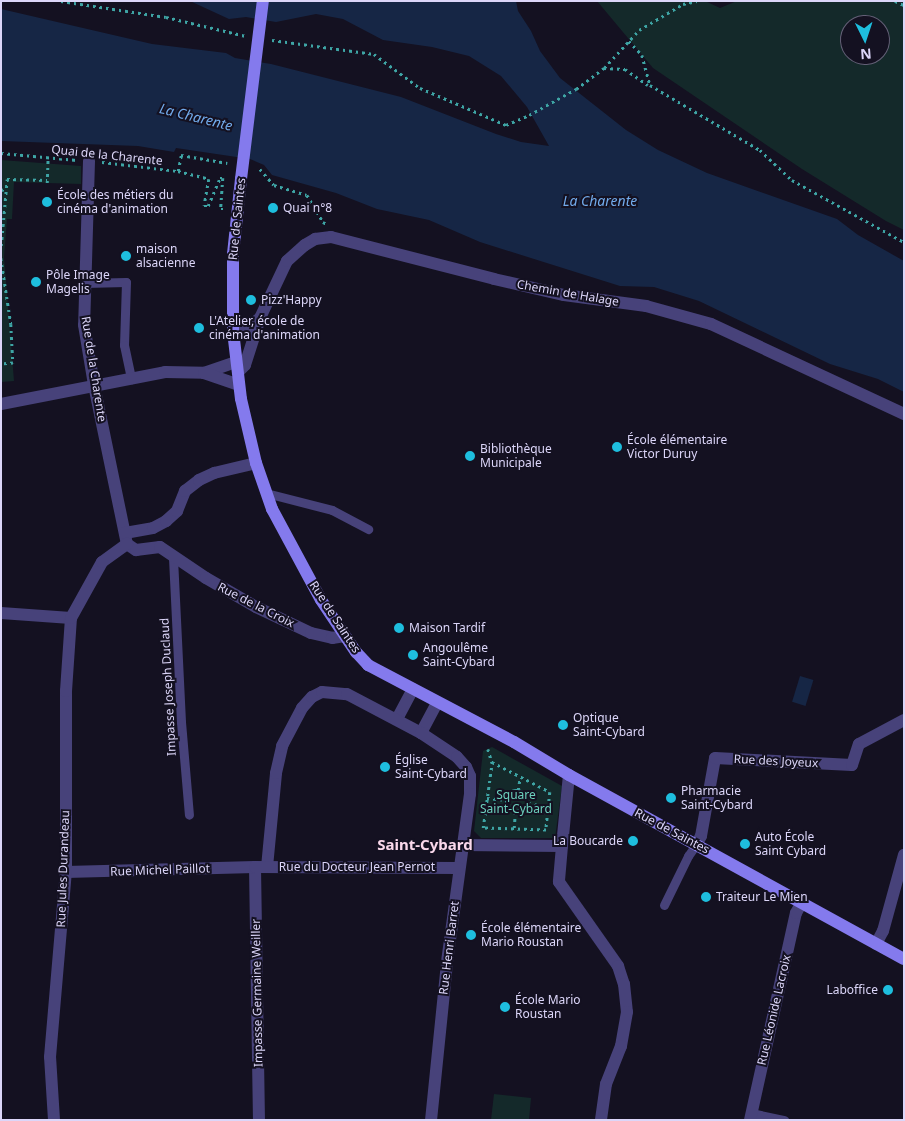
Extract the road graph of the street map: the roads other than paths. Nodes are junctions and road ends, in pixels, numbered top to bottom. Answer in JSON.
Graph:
{"nodes":[{"id":1,"x":263,"y":1,"type":"edge"},
{"id":2,"x":89,"y":161,"type":"road end"},
{"id":3,"x":84,"y":284,"type":"junction"},
{"id":4,"x":260,"y":318,"type":"junction"},
{"id":5,"x":233,"y":331,"type":"junction"},
{"id":6,"x":237,"y":367,"type":"junction"},
{"id":7,"x":204,"y":373,"type":"junction"},
{"id":8,"x":131,"y":379,"type":"junction"},
{"id":9,"x":94,"y":385,"type":"junction"},
{"id":10,"x":239,"y":385,"type":"junction"},
{"id":11,"x":1,"y":404,"type":"edge"},
{"id":12,"x":904,"y":414,"type":"edge"},
{"id":13,"x":256,"y":463,"type":"junction"},
{"id":14,"x":266,"y":493,"type":"junction"},
{"id":15,"x":153,"y":528,"type":"junction"},
{"id":16,"x":368,"y":529,"type":"dead end"},
{"id":17,"x":126,"y":538,"type":"junction"},
{"id":18,"x":160,"y":547,"type":"junction"},
{"id":19,"x":173,"y":558,"type":"junction"},
{"id":20,"x":1,"y":613,"type":"edge"},
{"id":21,"x":71,"y":618,"type":"junction"},
{"id":22,"x":345,"y":636,"type":"junction"},
{"id":23,"x":413,"y":689,"type":"junction"},
{"id":24,"x":437,"y":702,"type":"junction"},
{"id":25,"x":397,"y":719,"type":"junction"},
{"id":26,"x":904,"y":720,"type":"edge"},
{"id":27,"x":421,"y":733,"type":"junction"},
{"id":28,"x":569,"y":775,"type":"junction"},
{"id":29,"x":470,"y":776,"type":"joint"},
{"id":30,"x":190,"y":815,"type":"dead end"},
{"id":31,"x":697,"y":843,"type":"junction"},
{"id":32,"x":462,"y":846,"type":"junction"},
{"id":33,"x":562,"y":846,"type":"junction"},
{"id":34,"x":904,"y":855,"type":"edge"},
{"id":35,"x":261,"y":867,"type":"junction"},
{"id":36,"x":458,"y":868,"type":"junction"},
{"id":37,"x":66,"y":872,"type":"junction"},
{"id":38,"x":802,"y":902,"type":"junction"},
{"id":39,"x":664,"y":905,"type":"dead end"},
{"id":40,"x":876,"y":944,"type":"junction"},
{"id":41,"x":904,"y":959,"type":"edge"},
{"id":42,"x":750,"y":1116,"type":"edge"},
{"id":43,"x":54,"y":1120,"type":"edge"},
{"id":44,"x":259,"y":1120,"type":"edge"},
{"id":45,"x":431,"y":1120,"type":"edge"},
{"id":46,"x":601,"y":1120,"type":"edge"},
{"id":47,"x":784,"y":1120,"type":"edge"}],
"edges":[{"from":1,"to":5,"type":"main road","name":"Rue de Saintes","bridge":true},
{"from":2,"to":3,"type":"street","name":"Rue de la Charente"},
{"from":3,"to":8,"type":"lane"},
{"from":3,"to":9,"type":"street","name":"Rue de la Charente"},
{"from":4,"to":5,"type":"street"},
{"from":4,"to":6,"type":"street","name":"Chemin de Halage"},
{"from":4,"to":12,"type":"street","name":"Chemin de Halage"},
{"from":5,"to":6,"type":"main road","name":"Rue de Saintes"},
{"from":6,"to":7,"type":"street"},
{"from":6,"to":10,"type":"main road","name":"Rue de Saintes"},
{"from":7,"to":8,"type":"street"},
{"from":7,"to":10,"type":"street"},
{"from":8,"to":9,"type":"street"},
{"from":9,"to":11,"type":"street"},
{"from":9,"to":17,"type":"street","name":"Rue de la Charente"},
{"from":10,"to":13,"type":"main road","name":"Rue de Saintes"},
{"from":13,"to":14,"type":"main road","name":"Rue de Saintes"},
{"from":13,"to":15,"type":"street"},
{"from":14,"to":16,"type":"lane"},
{"from":14,"to":22,"type":"main road","name":"Rue de Saintes"},
{"from":15,"to":17,"type":"street"},
{"from":15,"to":18,"type":"street"},
{"from":17,"to":18,"type":"street"},
{"from":17,"to":21,"type":"street"},
{"from":18,"to":19,"type":"street","name":"Rue de la Croix"},
{"from":19,"to":22,"type":"street","name":"Rue de la Croix"},
{"from":19,"to":30,"type":"lane","name":"Impasse Joseph Duclaud"},
{"from":20,"to":21,"type":"street"},
{"from":21,"to":37,"type":"street","name":"Rue Jules Durandeau"},
{"from":22,"to":23,"type":"main road","name":"Rue de Saintes"},
{"from":23,"to":24,"type":"main road","name":"Rue de Saintes"},
{"from":23,"to":25,"type":"street"},
{"from":24,"to":27,"type":"street"},
{"from":24,"to":28,"type":"main road","name":"Rue de Saintes"},
{"from":25,"to":27,"type":"street","name":"Impasse Germaine Weiller"},
{"from":25,"to":35,"type":"street","name":"Impasse Germaine Weiller"},
{"from":26,"to":31,"type":"street","name":"Rue des Joyeux"},
{"from":27,"to":29,"type":"street","name":"Impasse Germaine Weiller"},
{"from":28,"to":31,"type":"main road","name":"Rue de Saintes"},
{"from":28,"to":33,"type":"street"},
{"from":29,"to":32,"type":"street","name":"Rue Henri Barret"},
{"from":31,"to":38,"type":"main road","name":"Rue de Saintes"},
{"from":31,"to":39,"type":"lane"},
{"from":32,"to":33,"type":"street"},
{"from":32,"to":36,"type":"street","name":"Rue Henri Barret"},
{"from":33,"to":46,"type":"street"},
{"from":34,"to":40,"type":"street"},
{"from":35,"to":36,"type":"street","name":"Rue du Docteur Jean Pernot"},
{"from":35,"to":37,"type":"street","name":"Rue Michel Paillot"},
{"from":35,"to":44,"type":"street","name":"Impasse Germaine Weiller"},
{"from":36,"to":45,"type":"street","name":"Rue Henri Barret"},
{"from":37,"to":43,"type":"street","name":"Rue Jules Durandeau"},
{"from":38,"to":40,"type":"main road","name":"Rue de Saintes"},
{"from":38,"to":42,"type":"street","name":"Rue Léonide Lacroix"},
{"from":40,"to":41,"type":"main road","name":"Rue de Saintes"},
{"from":42,"to":47,"type":"lane"}]}
